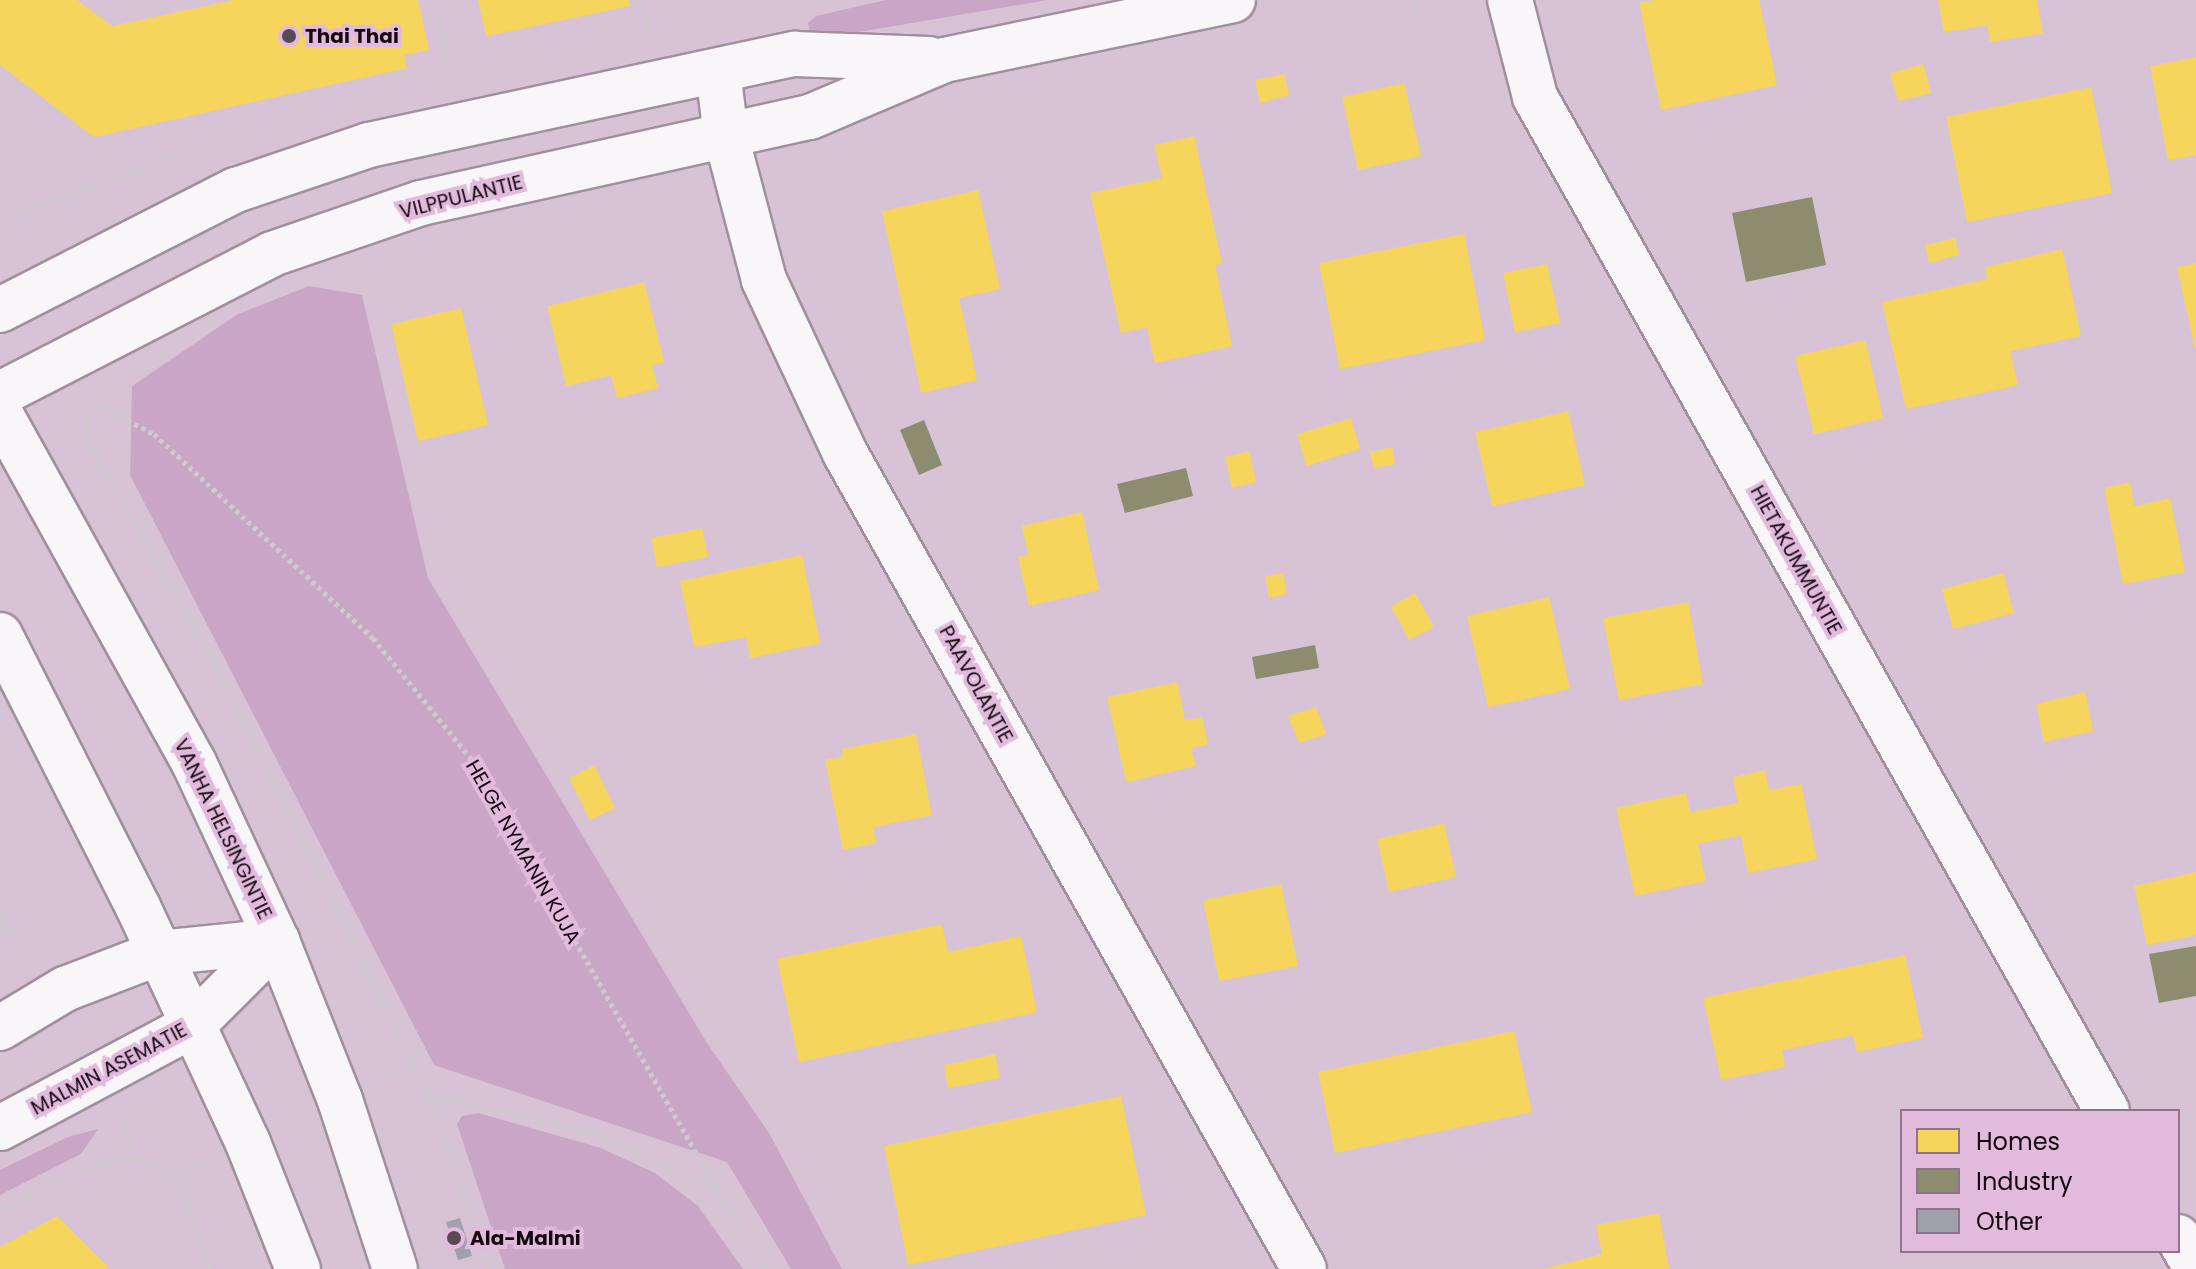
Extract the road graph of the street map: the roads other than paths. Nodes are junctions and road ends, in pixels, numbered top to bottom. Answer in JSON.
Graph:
{"nodes":[{"id":1,"x":1233,"y":0,"type":"edge"},
{"id":2,"x":1510,"y":0,"type":"edge"},
{"id":3,"x":944,"y":60,"type":"junction"},
{"id":4,"x":718,"y":71,"type":"junction"},
{"id":5,"x":726,"y":136,"type":"junction"},
{"id":6,"x":0,"y":310,"type":"edge"},
{"id":7,"x":0,"y":394,"type":"edge"},
{"id":8,"x":0,"y":413,"type":"edge"},
{"id":9,"x":0,"y":635,"type":"edge"},
{"id":10,"x":277,"y":941,"type":"junction"},
{"id":11,"x":159,"y":953,"type":"junction"},
{"id":12,"x":192,"y":1026,"type":"junction"},
{"id":13,"x":0,"y":1028,"type":"edge"},
{"id":14,"x":2106,"y":1109,"type":"edge"},
{"id":15,"x":0,"y":1128,"type":"edge"},
{"id":16,"x":2180,"y":1240,"type":"edge"},
{"id":17,"x":2196,"y":1268,"type":"edge"},
{"id":18,"x":298,"y":1269,"type":"edge"},
{"id":19,"x":395,"y":1269,"type":"edge"},
{"id":20,"x":1304,"y":1269,"type":"edge"}],
"edges":[{"from":1,"to":3,"type":"street","name":"VILPPULANTIE"},
{"from":2,"to":14,"type":"street","name":"HIETAKUMMUNTIE"},
{"from":3,"to":4,"type":"street","name":"VILPPULANTIE"},
{"from":3,"to":5,"type":"street","name":"VILPPULANTIE"},
{"from":4,"to":5,"type":"street","name":"PAAVOLANTIE"},
{"from":4,"to":6,"type":"street","name":"VILPPULANTIE"},
{"from":5,"to":7,"type":"street","name":"VILPPULANTIE"},
{"from":5,"to":20,"type":"street","name":"PAAVOLANTIE"},
{"from":8,"to":10,"type":"street","name":"VANHA HELSINGINTIE"},
{"from":9,"to":11,"type":"street"},
{"from":10,"to":11,"type":"street"},
{"from":10,"to":12,"type":"street","name":"MALMIN ASEMATIE"},
{"from":10,"to":19,"type":"street","name":"VANHA HELSINGINTIE"},
{"from":11,"to":12,"type":"street"},
{"from":11,"to":13,"type":"street"},
{"from":12,"to":15,"type":"street","name":"MALMIN ASEMATIE"},
{"from":12,"to":18,"type":"street"},
{"from":16,"to":17,"type":"street"}]}
